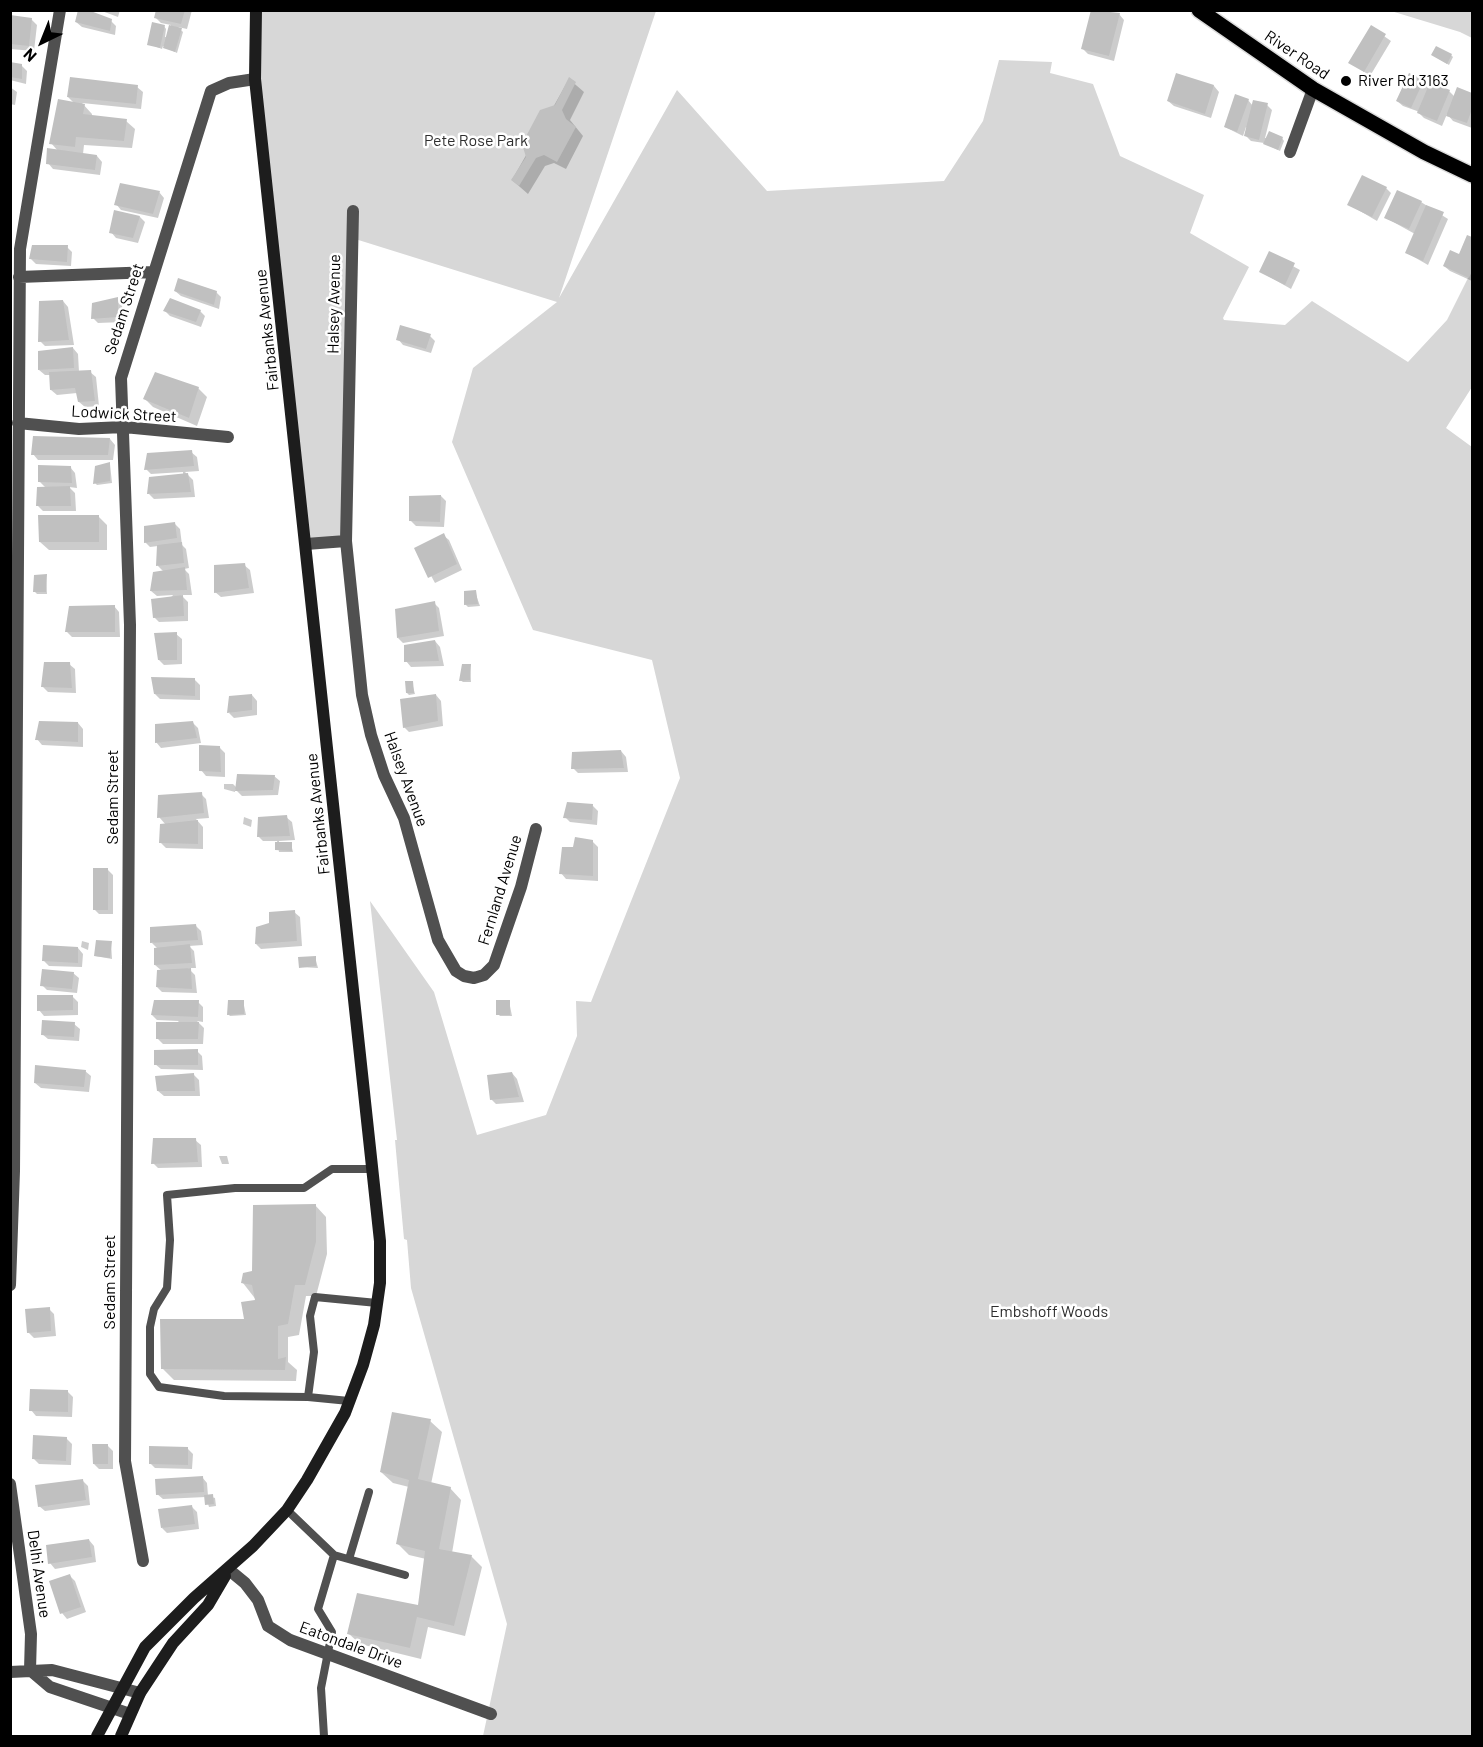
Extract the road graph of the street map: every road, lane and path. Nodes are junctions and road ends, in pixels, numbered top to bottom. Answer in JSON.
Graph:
{"nodes":[{"id":1,"x":60,"y":10,"type":"edge"},
{"id":2,"x":256,"y":10,"type":"edge"},
{"id":3,"x":1199,"y":10,"type":"edge"},
{"id":4,"x":255,"y":79,"type":"junction"},
{"id":5,"x":1313,"y":89,"type":"junction"},
{"id":6,"x":1290,"y":152,"type":"dead end"},
{"id":7,"x":1473,"y":176,"type":"edge"},
{"id":8,"x":353,"y":212,"type":"dead end"},
{"id":9,"x":153,"y":272,"type":"junction"},
{"id":10,"x":19,"y":277,"type":"junction"},
{"id":11,"x":18,"y":423,"type":"junction"},
{"id":12,"x":124,"y":427,"type":"junction"},
{"id":13,"x":228,"y":437,"type":"dead end"},
{"id":14,"x":346,"y":541,"type":"junction"},
{"id":15,"x":306,"y":544,"type":"junction"},
{"id":16,"x":536,"y":829,"type":"dead end"},
{"id":17,"x":496,"y":960,"type":"joint"},
{"id":18,"x":373,"y":1169,"type":"junction"},
{"id":19,"x":10,"y":1286,"type":"edge"},
{"id":20,"x":377,"y":1303,"type":"junction"},
{"id":21,"x":308,"y":1397,"type":"junction"},
{"id":22,"x":350,"y":1401,"type":"junction"},
{"id":23,"x":10,"y":1484,"type":"edge"},
{"id":24,"x":369,"y":1492,"type":"dead end"},
{"id":25,"x":287,"y":1510,"type":"junction"},
{"id":26,"x":333,"y":1555,"type":"junction"},
{"id":27,"x":349,"y":1559,"type":"junction"},
{"id":28,"x":143,"y":1561,"type":"dead end"},
{"id":29,"x":228,"y":1569,"type":"junction"},
{"id":30,"x":405,"y":1575,"type":"dead end"},
{"id":31,"x":328,"y":1654,"type":"junction"},
{"id":32,"x":30,"y":1670,"type":"junction"},
{"id":33,"x":10,"y":1672,"type":"edge"},
{"id":34,"x":122,"y":1688,"type":"junction"},
{"id":35,"x":140,"y":1693,"type":"junction"},
{"id":36,"x":111,"y":1708,"type":"junction"},
{"id":37,"x":130,"y":1714,"type":"junction"},
{"id":38,"x":491,"y":1714,"type":"dead end"},
{"id":39,"x":97,"y":1737,"type":"edge"},
{"id":40,"x":121,"y":1737,"type":"edge"},
{"id":41,"x":324,"y":1737,"type":"edge"}],
"edges":[{"from":1,"to":10,"type":"street"},
{"from":2,"to":4,"type":"street","name":"Fairbanks Avenue"},
{"from":3,"to":5,"type":"main road","name":"River Road"},
{"from":4,"to":9,"type":"street","name":"Sedam Street"},
{"from":4,"to":15,"type":"street","name":"Fairbanks Avenue"},
{"from":5,"to":6,"type":"street"},
{"from":5,"to":7,"type":"main road","name":"River Road"},
{"from":8,"to":14,"type":"street","name":"Halsey Avenue"},
{"from":9,"to":10,"type":"street"},
{"from":9,"to":12,"type":"street","name":"Sedam Street"},
{"from":10,"to":11,"type":"street"},
{"from":11,"to":12,"type":"street","name":"Lodwick Street"},
{"from":11,"to":19,"type":"street"},
{"from":12,"to":13,"type":"street","name":"Lodwick Street"},
{"from":12,"to":28,"type":"street","name":"Sedam Street"},
{"from":14,"to":15,"type":"street"},
{"from":14,"to":17,"type":"street","name":"Halsey Avenue"},
{"from":15,"to":18,"type":"street","name":"Fairbanks Avenue"},
{"from":16,"to":17,"type":"street","name":"Fernland Avenue"},
{"from":18,"to":20,"type":"street","name":"Fairbanks Avenue"},
{"from":18,"to":21,"type":"lane"},
{"from":20,"to":21,"type":"lane"},
{"from":20,"to":22,"type":"street","name":"Fairbanks Avenue"},
{"from":21,"to":22,"type":"lane"},
{"from":22,"to":25,"type":"street","name":"Fairbanks Avenue"},
{"from":23,"to":32,"type":"street","name":"Delhi Avenue"},
{"from":24,"to":27,"type":"lane"},
{"from":25,"to":26,"type":"lane"},
{"from":25,"to":29,"type":"street","name":"Fairbanks Avenue"},
{"from":26,"to":27,"type":"lane"},
{"from":26,"to":31,"type":"lane"},
{"from":27,"to":30,"type":"lane"},
{"from":29,"to":31,"type":"street","name":"Eatondale Drive"},
{"from":29,"to":34,"type":"street","name":"Fairbanks Avenue"},
{"from":29,"to":35,"type":"street","name":"Fairbanks Avenue"},
{"from":31,"to":38,"type":"street","name":"Eatondale Drive"},
{"from":31,"to":41,"type":"lane"},
{"from":32,"to":33,"type":"street"},
{"from":32,"to":34,"type":"street"},
{"from":32,"to":36,"type":"street"},
{"from":34,"to":35,"type":"street"},
{"from":34,"to":36,"type":"street"},
{"from":35,"to":37,"type":"street","name":"Fairbanks Avenue"},
{"from":36,"to":37,"type":"street"},
{"from":36,"to":39,"type":"street"},
{"from":37,"to":40,"type":"street"}]}
